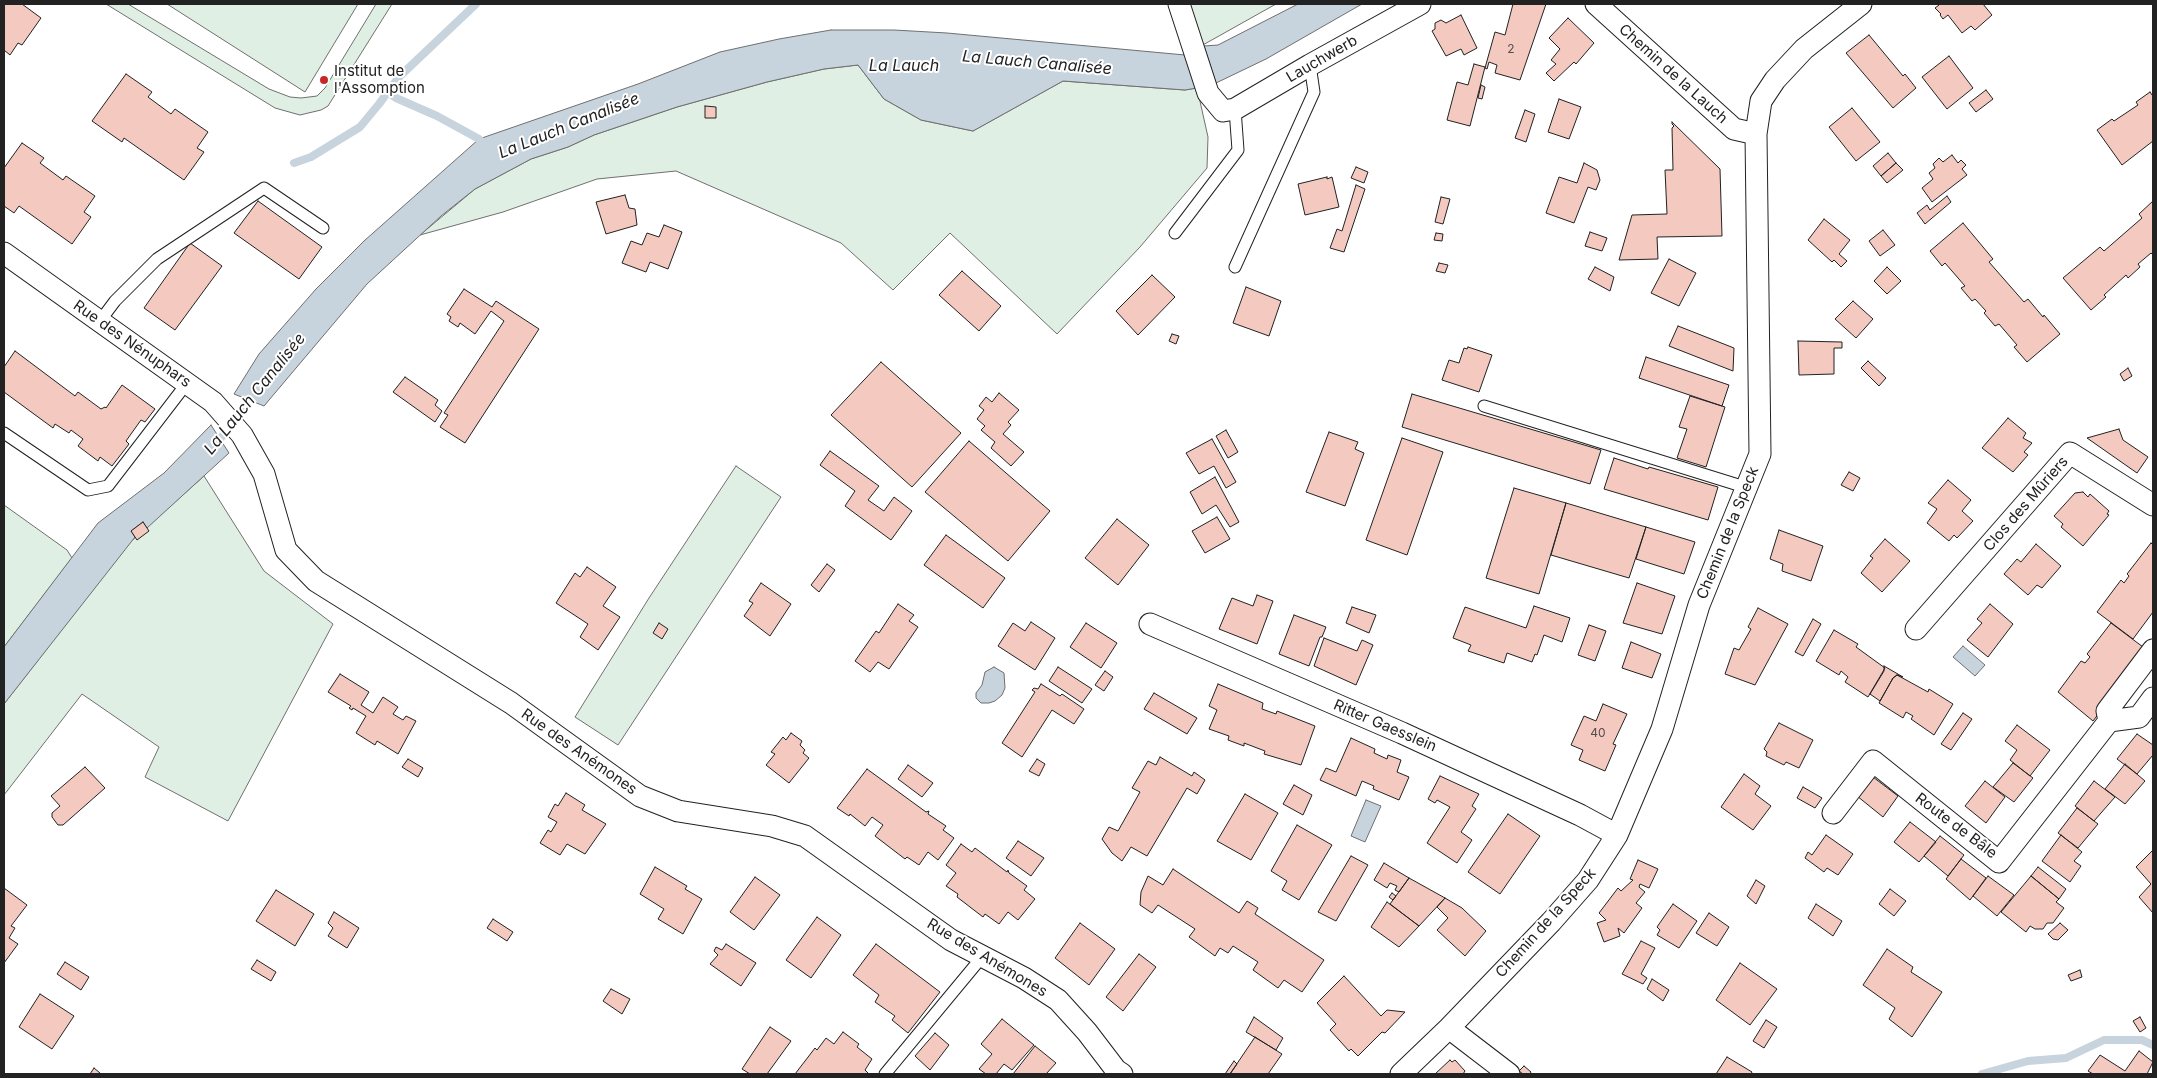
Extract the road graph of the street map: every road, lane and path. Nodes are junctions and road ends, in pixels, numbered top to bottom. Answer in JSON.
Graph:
{"nodes":[{"id":1,"x":1180,"y":4,"type":"edge"},
{"id":2,"x":1420,"y":4,"type":"edge"},
{"id":3,"x":1596,"y":4,"type":"edge"},
{"id":4,"x":1861,"y":4,"type":"edge"},
{"id":5,"x":1310,"y":64,"type":"junction"},
{"id":6,"x":1229,"y":110,"type":"junction"},
{"id":7,"x":1756,"y":134,"type":"junction"},
{"id":8,"x":324,"y":228,"type":"dead end"},
{"id":9,"x":1175,"y":232,"type":"dead end"},
{"id":10,"x":4,"y":253,"type":"edge"},
{"id":11,"x":1235,"y":267,"type":"dead end"},
{"id":12,"x":100,"y":321,"type":"junction"},
{"id":13,"x":187,"y":383,"type":"junction"},
{"id":14,"x":1484,"y":406,"type":"dead end"},
{"id":15,"x":4,"y":433,"type":"edge"},
{"id":16,"x":245,"y":442,"type":"joint"},
{"id":17,"x":1748,"y":488,"type":"junction"},
{"id":18,"x":2153,"y":505,"type":"edge"},
{"id":19,"x":1150,"y":624,"type":"dead end"},
{"id":20,"x":1916,"y":629,"type":"dead end"},
{"id":21,"x":2153,"y":650,"type":"edge"},
{"id":22,"x":2153,"y":698,"type":"edge"},
{"id":23,"x":2109,"y":721,"type":"junction"},
{"id":24,"x":1833,"y":813,"type":"dead end"},
{"id":25,"x":1617,"y":835,"type":"junction"},
{"id":26,"x":982,"y":957,"type":"junction"},
{"id":27,"x":1448,"y":1028,"type":"junction"},
{"id":28,"x":886,"y":1074,"type":"edge"},
{"id":29,"x":1122,"y":1074,"type":"edge"},
{"id":30,"x":1401,"y":1074,"type":"edge"},
{"id":31,"x":1509,"y":1074,"type":"edge"}],
"edges":[{"from":1,"to":6,"type":"street"},
{"from":2,"to":5,"type":"street","name":"Lauchwerb"},
{"from":3,"to":7,"type":"street","name":"Chemin de la Lauch"},
{"from":4,"to":7,"type":"street","name":"Chemin de la Speck"},
{"from":5,"to":6,"type":"street","name":"Lauchwerb"},
{"from":5,"to":11,"type":"lane"},
{"from":6,"to":9,"type":"lane"},
{"from":7,"to":17,"type":"street","name":"Chemin de la Speck"},
{"from":8,"to":12,"type":"lane"},
{"from":10,"to":12,"type":"street","name":"Rue des Nénuphars"},
{"from":12,"to":13,"type":"street","name":"Rue des Nénuphars"},
{"from":13,"to":15,"type":"lane"},
{"from":13,"to":16,"type":"street","name":"Rue des Nénuphars"},
{"from":14,"to":17,"type":"lane"},
{"from":16,"to":26,"type":"street","name":"Rue des Anémones"},
{"from":17,"to":25,"type":"street","name":"Chemin de la Speck"},
{"from":18,"to":20,"type":"street","name":"Clos des Mûriers"},
{"from":19,"to":25,"type":"street","name":"Ritter Gaesslein"},
{"from":21,"to":23,"type":"street","name":"Route de Bâle"},
{"from":22,"to":23,"type":"street"},
{"from":23,"to":24,"type":"street","name":"Route de Bâle"},
{"from":25,"to":27,"type":"street","name":"Chemin de la Speck"},
{"from":26,"to":28,"type":"lane"},
{"from":26,"to":29,"type":"street","name":"Rue des Anémones"},
{"from":27,"to":30,"type":"street","name":"Chemin de la Speck"},
{"from":27,"to":31,"type":"street"}]}
